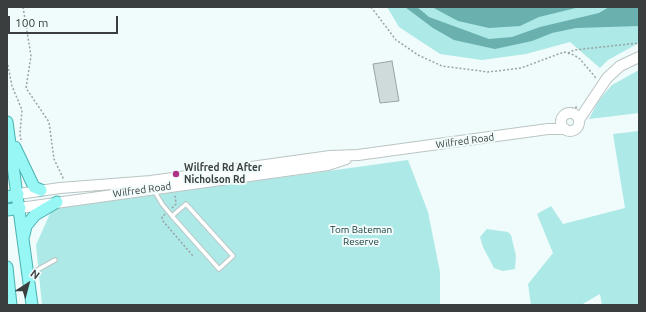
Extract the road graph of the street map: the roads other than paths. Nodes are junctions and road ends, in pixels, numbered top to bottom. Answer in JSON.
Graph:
{"nodes":[{"id":1,"x":639,"y":57,"type":"edge"},
{"id":2,"x":580,"y":111,"type":"junction"},
{"id":3,"x":7,"y":122,"type":"edge"},
{"id":4,"x":557,"y":125,"type":"junction"},
{"id":5,"x":9,"y":135,"type":"junction"},
{"id":6,"x":152,"y":185,"type":"junction"},
{"id":7,"x":41,"y":190,"type":"junction"},
{"id":8,"x":18,"y":194,"type":"junction"},
{"id":9,"x":7,"y":197,"type":"edge"},
{"id":10,"x":57,"y":202,"type":"junction"},
{"id":11,"x":20,"y":208,"type":"junction"},
{"id":12,"x":7,"y":210,"type":"edge"},
{"id":13,"x":172,"y":216,"type":"junction"},
{"id":14,"x":23,"y":237,"type":"junction"},
{"id":15,"x":54,"y":260,"type":"dead end"},
{"id":16,"x":7,"y":267,"type":"edge"},
{"id":17,"x":28,"y":277,"type":"junction"},
{"id":18,"x":11,"y":305,"type":"edge"},
{"id":19,"x":32,"y":305,"type":"edge"}],
"edges":[{"from":1,"to":2,"type":"main road"},
{"from":2,"to":4,"type":"main road"},
{"from":2,"to":4,"type":"main road"},
{"from":3,"to":5,"type":"main road"},
{"from":4,"to":6,"type":"main road","name":"Wilfred Road"},
{"from":5,"to":7,"type":"main road"},
{"from":5,"to":8,"type":"main road"},
{"from":6,"to":7,"type":"main road","name":"Wilfred Road"},
{"from":6,"to":10,"type":"main road","name":"Wilfred Road"},
{"from":6,"to":13,"type":"lane"},
{"from":7,"to":8,"type":"main road","name":"Wilfred Road"},
{"from":8,"to":9,"type":"main road"},
{"from":8,"to":11,"type":"main road"},
{"from":10,"to":11,"type":"main road","name":"Wilfred Road"},
{"from":10,"to":14,"type":"main road"},
{"from":11,"to":12,"type":"main road"},
{"from":11,"to":14,"type":"main road"},
{"from":13,"to":13,"type":"lane"},
{"from":14,"to":17,"type":"main road"},
{"from":15,"to":17,"type":"lane"},
{"from":16,"to":18,"type":"main road"},
{"from":17,"to":19,"type":"main road"}]}
